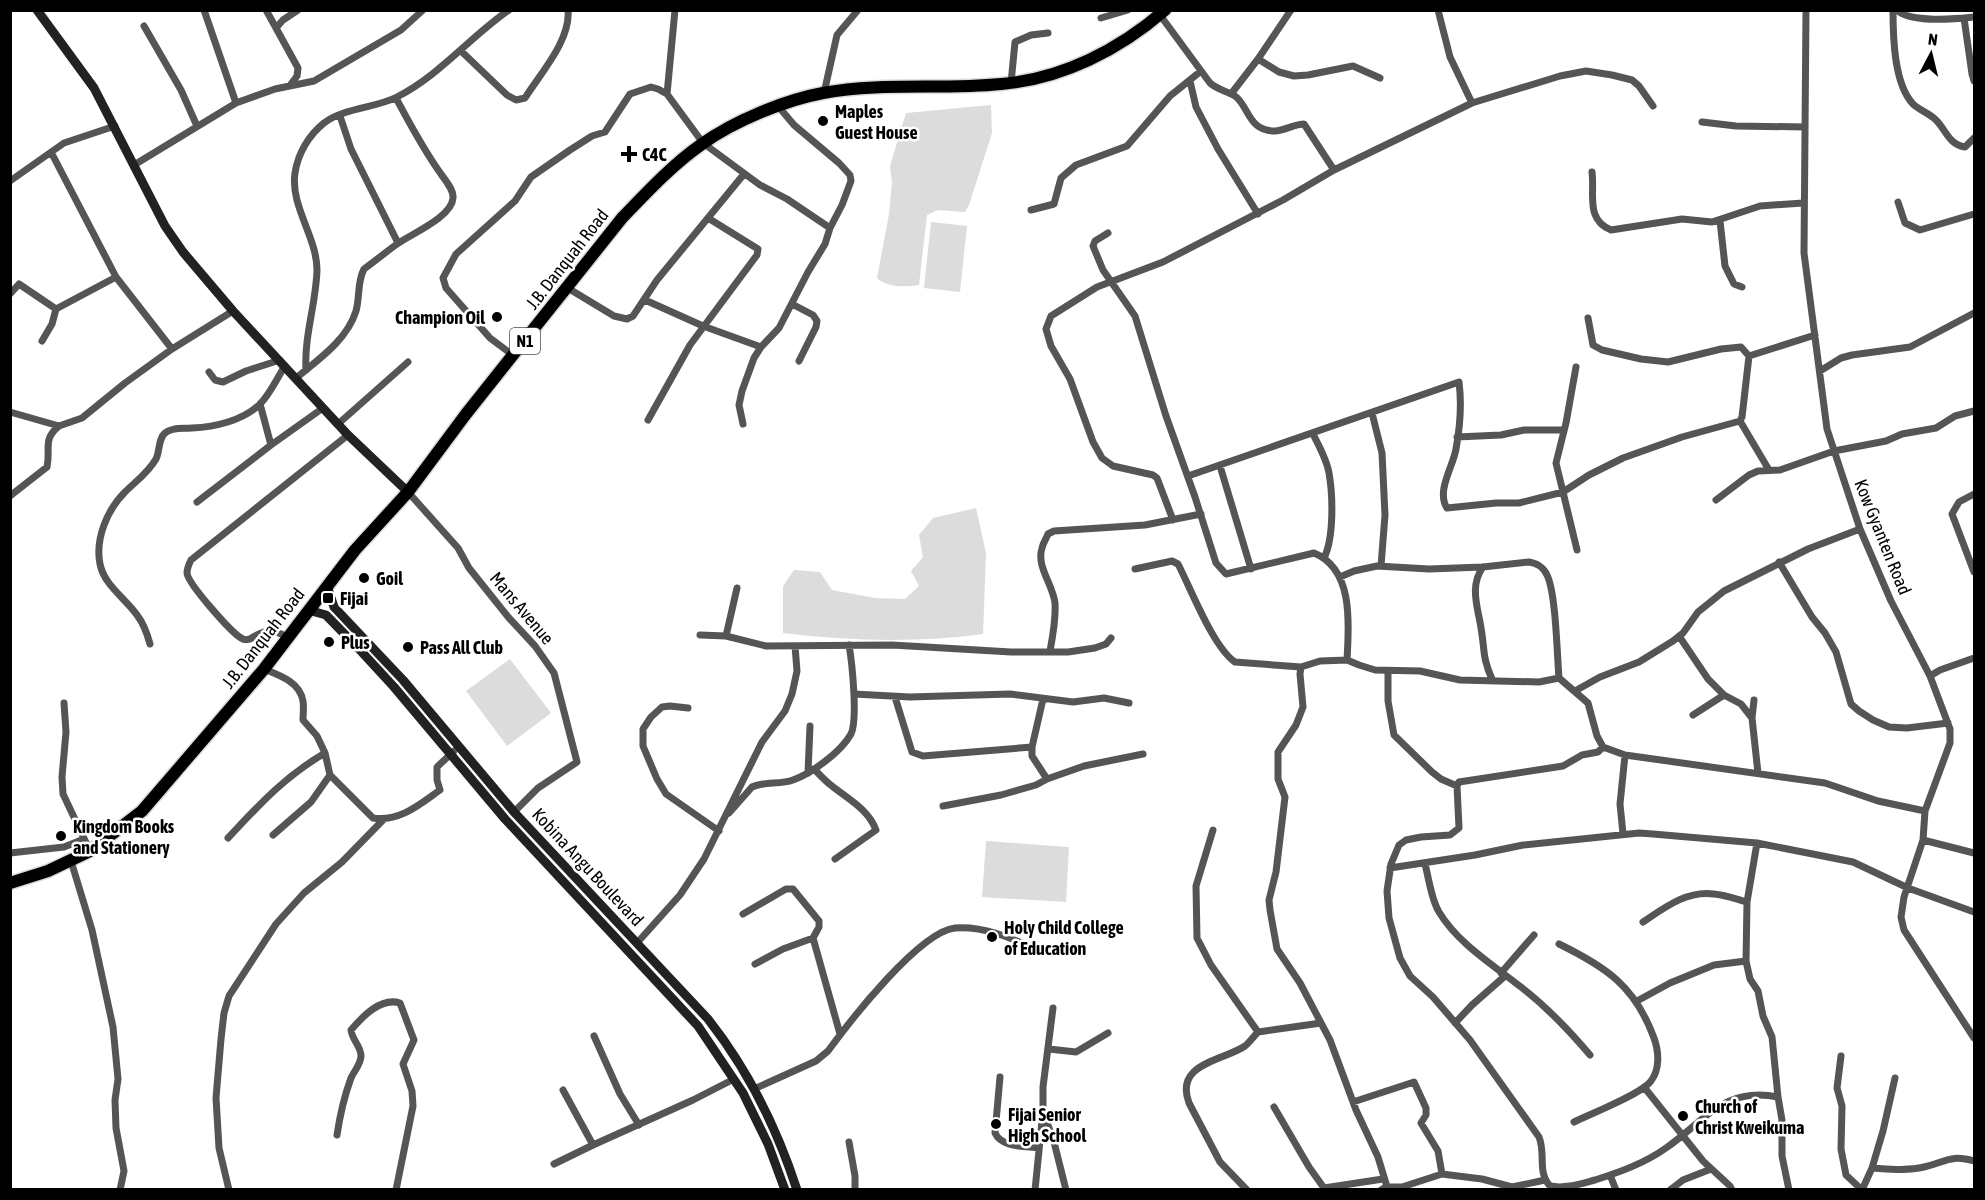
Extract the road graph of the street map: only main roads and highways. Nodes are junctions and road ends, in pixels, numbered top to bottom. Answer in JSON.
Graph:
{"nodes":[{"id":1,"x":1162,"y":13,"type":"edge"},
{"id":2,"x":10,"y":883,"type":"edge"}],
"edges":[{"from":1,"to":2,"type":"highway","name":"J.B. Danquah Road","number":"N1"}]}
